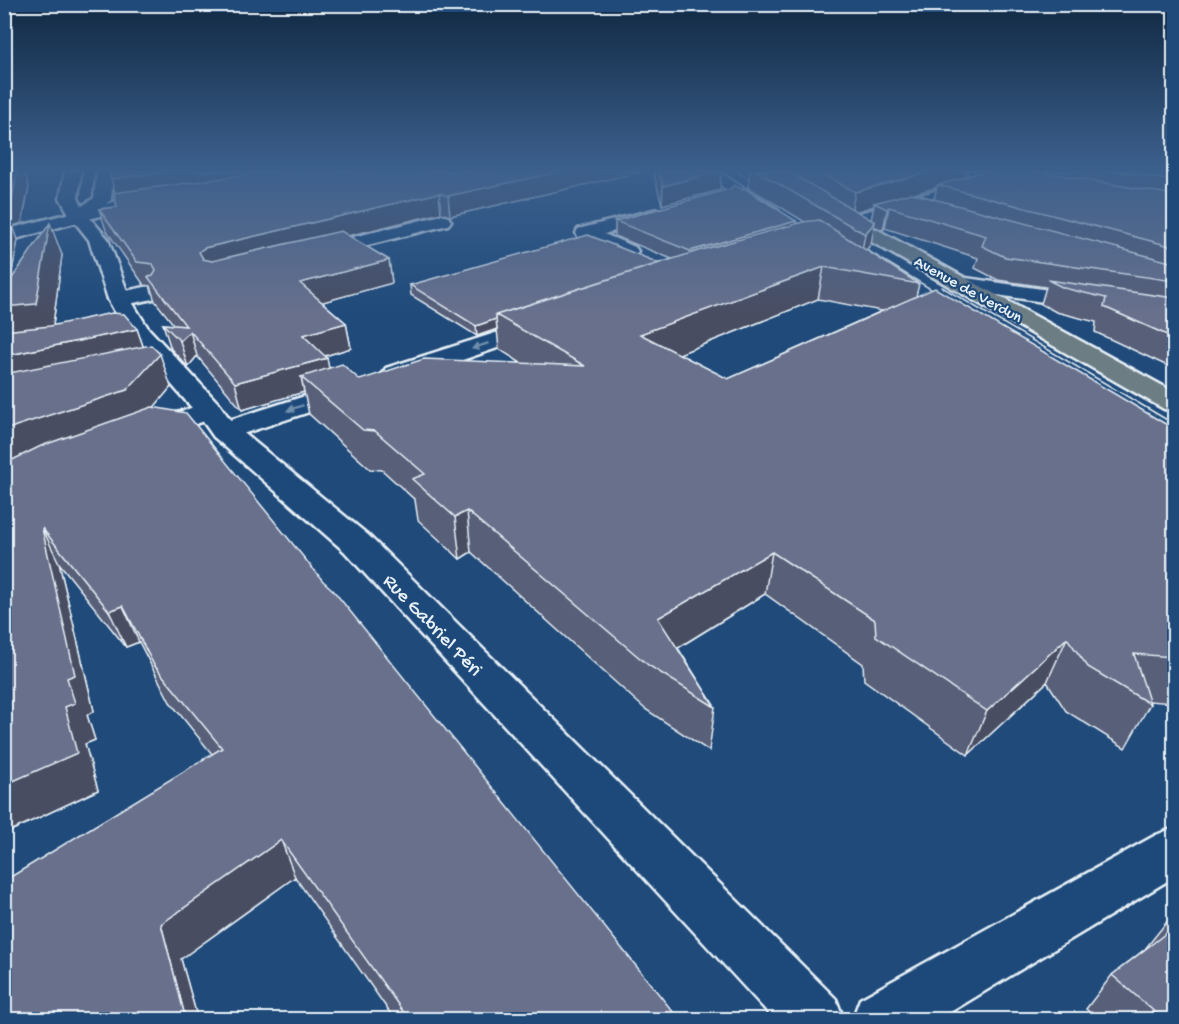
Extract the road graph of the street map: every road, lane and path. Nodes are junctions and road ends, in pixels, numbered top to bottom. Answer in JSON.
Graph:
{"nodes":[{"id":1,"x":69,"y":219,"type":"edge"},
{"id":2,"x":81,"y":219,"type":"edge"},
{"id":3,"x":639,"y":219,"type":"edge"},
{"id":4,"x":782,"y":219,"type":"edge"},
{"id":5,"x":844,"y":219,"type":"edge"},
{"id":6,"x":858,"y":219,"type":"edge"},
{"id":7,"x":442,"y":221,"type":"edge"},
{"id":8,"x":848,"y":221,"type":"junction"},
{"id":9,"x":787,"y":222,"type":"edge"},
{"id":10,"x":4,"y":236,"type":"edge"},
{"id":11,"x":297,"y":257,"type":"edge"},
{"id":12,"x":647,"y":259,"type":"edge"},
{"id":13,"x":959,"y":283,"type":"junction"},
{"id":14,"x":150,"y":293,"type":"edge"},
{"id":15,"x":119,"y":299,"type":"junction"},
{"id":16,"x":1174,"y":315,"type":"edge"},
{"id":17,"x":561,"y":318,"type":"edge"},
{"id":18,"x":138,"y":332,"type":"junction"},
{"id":19,"x":112,"y":338,"type":"edge"},
{"id":20,"x":169,"y":366,"type":"junction"},
{"id":21,"x":138,"y":373,"type":"edge"},
{"id":22,"x":1174,"y":403,"type":"edge"},
{"id":23,"x":217,"y":421,"type":"junction"},
{"id":24,"x":121,"y":442,"type":"edge"},
{"id":25,"x":1174,"y":851,"type":"edge"},
{"id":26,"x":815,"y":1020,"type":"edge"},
{"id":27,"x":882,"y":1020,"type":"edge"}],
"edges":[{"from":1,"to":10,"type":"street"},
{"from":2,"to":15,"type":"street","name":"Rue Gabriel Péri"},
{"from":3,"to":12,"type":"street"},
{"from":4,"to":9,"type":"street"},
{"from":5,"to":8,"type":"main road","name":"Avenue de Verdun"},
{"from":6,"to":8,"type":"street"},
{"from":7,"to":11,"type":"street"},
{"from":8,"to":13,"type":"main road","name":"Avenue de Verdun"},
{"from":13,"to":16,"type":"street"},
{"from":13,"to":22,"type":"main road","name":"Avenue de Verdun"},
{"from":14,"to":15,"type":"street"},
{"from":15,"to":18,"type":"street","name":"Rue Gabriel Péri"},
{"from":17,"to":23,"type":"street","one_way":true},
{"from":18,"to":19,"type":"street"},
{"from":18,"to":20,"type":"street","name":"Rue Gabriel Péri"},
{"from":20,"to":21,"type":"street"},
{"from":20,"to":23,"type":"street","name":"Rue Gabriel Péri"},
{"from":23,"to":24,"type":"street"},
{"from":23,"to":26,"type":"street","name":"Rue Gabriel Péri"},
{"from":25,"to":27,"type":"street"}]}
